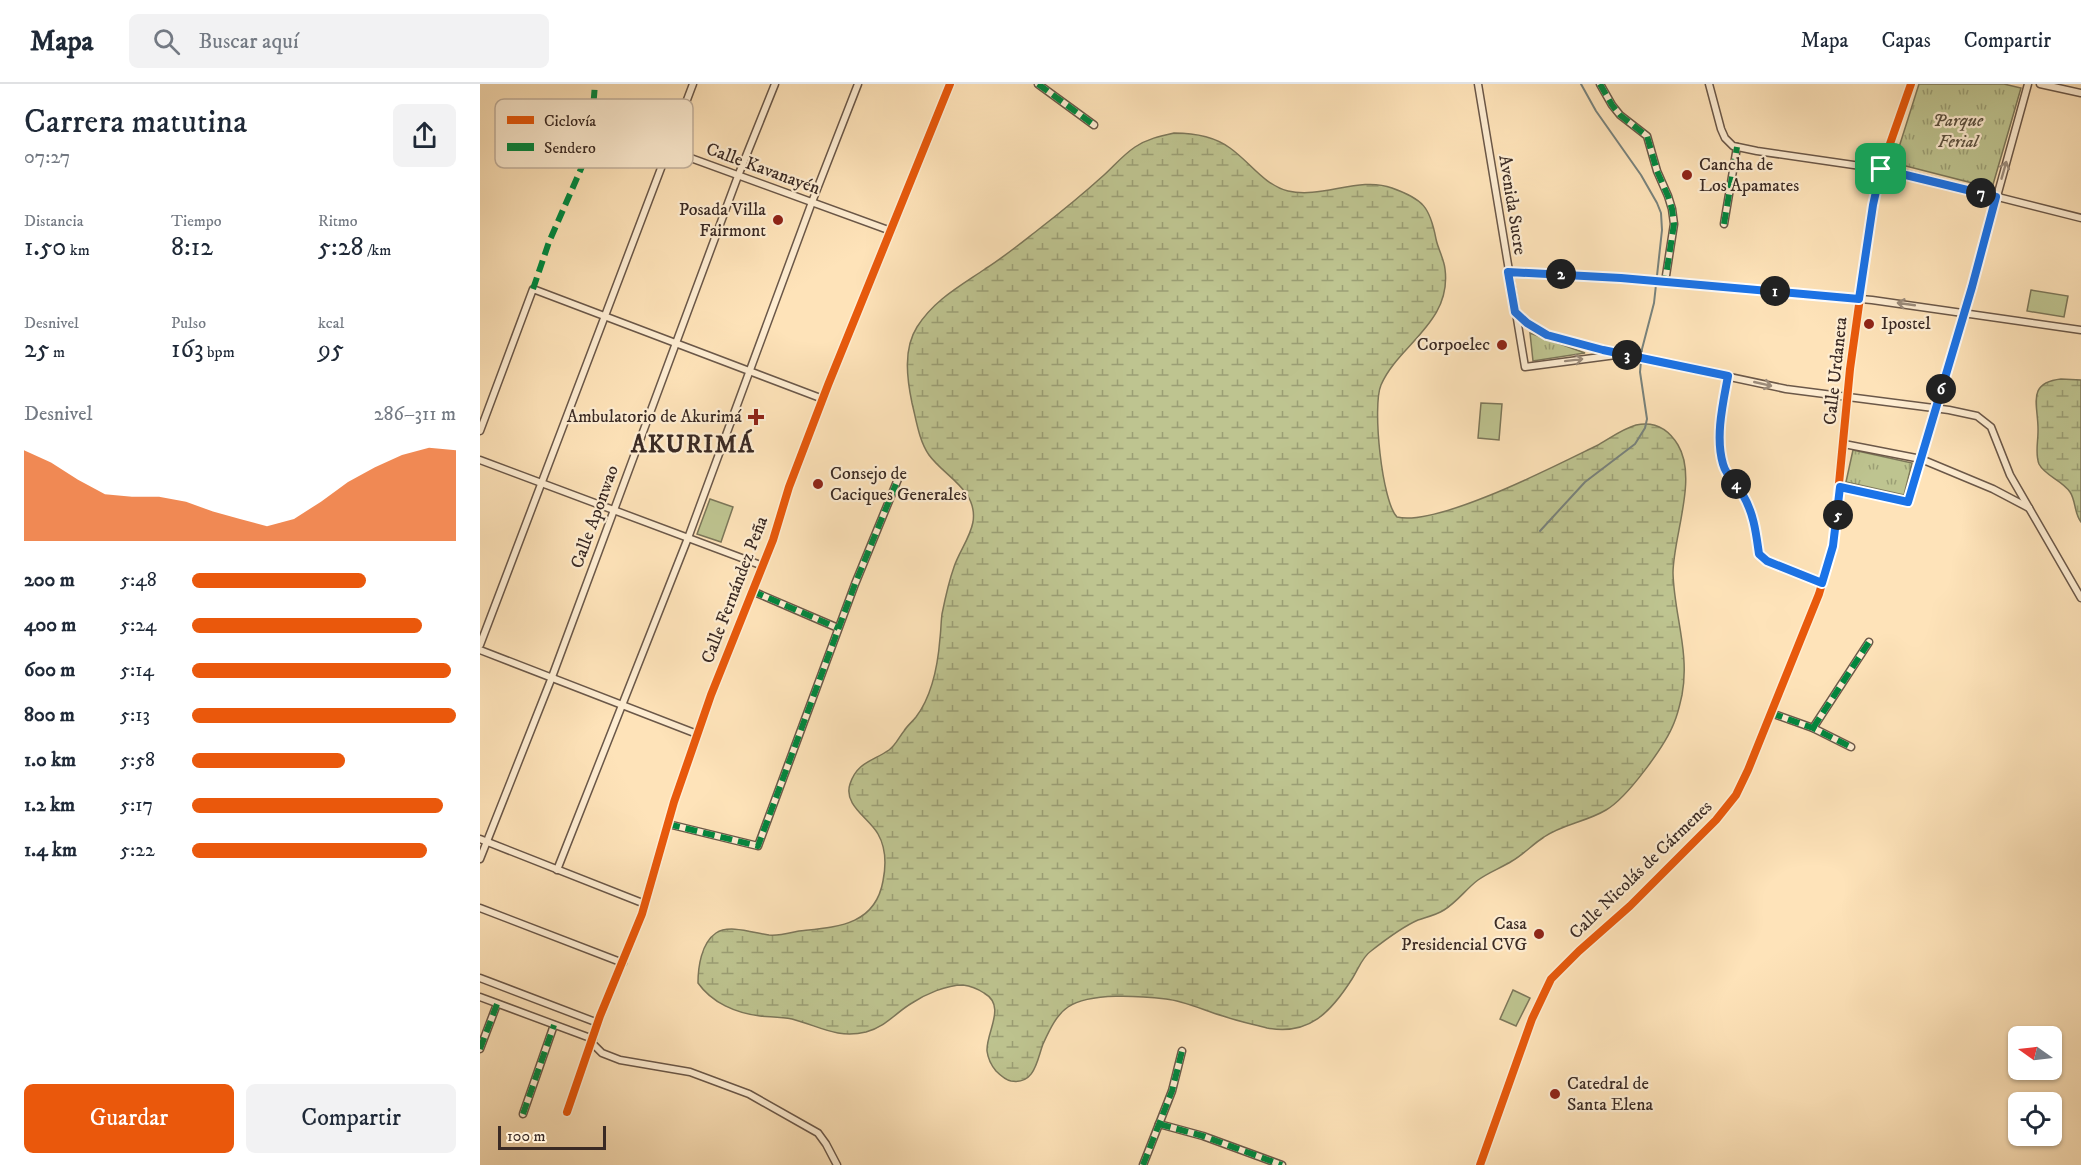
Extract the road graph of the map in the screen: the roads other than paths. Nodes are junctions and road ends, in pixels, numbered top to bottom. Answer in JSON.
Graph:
{"nodes":[{"id":1,"x":693,"y":84,"type":"edge"},
{"id":2,"x":776,"y":84,"type":"edge"},
{"id":3,"x":858,"y":84,"type":"edge"},
{"id":4,"x":950,"y":84,"type":"edge"},
{"id":5,"x":1038,"y":84,"type":"edge"},
{"id":6,"x":1478,"y":84,"type":"edge"},
{"id":7,"x":1600,"y":84,"type":"edge"},
{"id":8,"x":1709,"y":84,"type":"edge"},
{"id":9,"x":1911,"y":84,"type":"edge"},
{"id":10,"x":2028,"y":84,"type":"edge"},
{"id":11,"x":2040,"y":84,"type":"edge"},
{"id":12,"x":2081,"y":93,"type":"edge"},
{"id":13,"x":687,"y":99,"type":"edge"},
{"id":14,"x":1094,"y":125,"type":"dead end"},
{"id":15,"x":1737,"y":147,"type":"junction"},
{"id":16,"x":693,"y":159,"type":"edge"},
{"id":17,"x":661,"y":168,"type":"edge"},
{"id":18,"x":1881,"y":169,"type":"junction"},
{"id":19,"x":738,"y":176,"type":"junction"},
{"id":20,"x":1996,"y":197,"type":"junction"},
{"id":21,"x":812,"y":202,"type":"junction"},
{"id":22,"x":2081,"y":218,"type":"edge"},
{"id":23,"x":1724,"y":224,"type":"dead end"},
{"id":24,"x":891,"y":231,"type":"junction"},
{"id":25,"x":1508,"y":272,"type":"junction"},
{"id":26,"x":1663,"y":282,"type":"junction"},
{"id":27,"x":1859,"y":299,"type":"junction"},
{"id":28,"x":1515,"y":312,"type":"junction"},
{"id":29,"x":1964,"y":313,"type":"junction"},
{"id":30,"x":605,"y":316,"type":"junction"},
{"id":31,"x":2081,"y":330,"type":"edge"},
{"id":32,"x":677,"y":343,"type":"junction"},
{"id":33,"x":1622,"y":354,"type":"junction"},
{"id":34,"x":750,"y":371,"type":"junction"},
{"id":35,"x":1728,"y":376,"type":"junction"},
{"id":36,"x":1848,"y":397,"type":"junction"},
{"id":37,"x":823,"y":399,"type":"junction"},
{"id":38,"x":1936,"y":408,"type":"junction"},
{"id":39,"x":480,"y":431,"type":"edge"},
{"id":40,"x":1844,"y":444,"type":"junction"},
{"id":41,"x":1921,"y":459,"type":"junction"},
{"id":42,"x":480,"y":460,"type":"edge"},
{"id":43,"x":898,"y":479,"type":"dead end"},
{"id":44,"x":542,"y":483,"type":"junction"},
{"id":45,"x":1840,"y":487,"type":"junction"},
{"id":46,"x":2029,"y":508,"type":"junction"},
{"id":47,"x":613,"y":510,"type":"junction"},
{"id":48,"x":688,"y":537,"type":"junction"},
{"id":49,"x":763,"y":566,"type":"junction"},
{"id":50,"x":1822,"y":583,"type":"junction"},
{"id":51,"x":752,"y":591,"type":"junction"},
{"id":52,"x":2081,"y":597,"type":"edge"},
{"id":53,"x":838,"y":628,"type":"junction"},
{"id":54,"x":1869,"y":642,"type":"dead end"},
{"id":55,"x":480,"y":645,"type":"edge"},
{"id":56,"x":480,"y":650,"type":"edge"},
{"id":57,"x":552,"y":677,"type":"junction"},
{"id":58,"x":624,"y":705,"type":"junction"},
{"id":59,"x":1771,"y":713,"type":"junction"},
{"id":60,"x":1813,"y":729,"type":"junction"},
{"id":61,"x":698,"y":734,"type":"junction"},
{"id":62,"x":1851,"y":747,"type":"dead end"},
{"id":63,"x":668,"y":824,"type":"junction"},
{"id":64,"x":483,"y":840,"type":"edge"},
{"id":65,"x":480,"y":859,"type":"edge"},
{"id":66,"x":557,"y":870,"type":"junction"},
{"id":67,"x":645,"y":904,"type":"junction"},
{"id":68,"x":480,"y":908,"type":"edge"},
{"id":69,"x":622,"y":963,"type":"junction"},
{"id":70,"x":480,"y":978,"type":"edge"},
{"id":71,"x":480,"y":997,"type":"edge"},
{"id":72,"x":496,"y":1004,"type":"junction"},
{"id":73,"x":598,"y":1023,"type":"junction"},
{"id":74,"x":554,"y":1025,"type":"junction"},
{"id":75,"x":592,"y":1041,"type":"junction"},
{"id":76,"x":480,"y":1049,"type":"edge"},
{"id":77,"x":1182,"y":1051,"type":"dead end"},
{"id":78,"x":567,"y":1112,"type":"dead end"},
{"id":79,"x":523,"y":1113,"type":"dead end"},
{"id":80,"x":1159,"y":1124,"type":"junction"},
{"id":81,"x":837,"y":1165,"type":"edge"},
{"id":82,"x":1143,"y":1165,"type":"edge"},
{"id":83,"x":1282,"y":1165,"type":"edge"},
{"id":84,"x":1480,"y":1165,"type":"edge"}],
"edges":[{"from":1,"to":13,"type":"street"},
{"from":2,"to":19,"type":"street","name":"Calle Aponwao"},
{"from":3,"to":21,"type":"street"},
{"from":4,"to":24,"type":"street","name":"Calle Fernández Peña"},
{"from":5,"to":14,"type":"street"},
{"from":6,"to":25,"type":"street","name":"Avenida Sucre"},
{"from":7,"to":26,"type":"street"},
{"from":8,"to":15,"type":"street"},
{"from":9,"to":18,"type":"street","name":"Calle Urdaneta"},
{"from":20,"to":10,"type":"street","one_way":true},
{"from":11,"to":12,"type":"street"},
{"from":15,"to":18,"type":"street"},
{"from":15,"to":23,"type":"street"},
{"from":16,"to":19,"type":"street","name":"Calle Kavanayén"},
{"from":17,"to":30,"type":"street"},
{"from":18,"to":20,"type":"street"},
{"from":18,"to":27,"type":"street","name":"Calle Urdaneta"},
{"from":19,"to":21,"type":"street","name":"Calle Kavanayén"},
{"from":19,"to":32,"type":"street","name":"Calle Aponwao"},
{"from":20,"to":22,"type":"street"},
{"from":20,"to":29,"type":"street"},
{"from":21,"to":24,"type":"street","name":"Calle Kavanayén"},
{"from":21,"to":34,"type":"street"},
{"from":24,"to":37,"type":"street","name":"Calle Fernández Peña"},
{"from":25,"to":26,"type":"street"},
{"from":25,"to":28,"type":"street","name":"Avenida Sucre"},
{"from":26,"to":27,"type":"street"},
{"from":29,"to":27,"type":"street","one_way":true},
{"from":27,"to":36,"type":"street","name":"Calle Urdaneta"},
{"from":28,"to":33,"type":"street"},
{"from":28,"to":33,"type":"street","name":"Avenida Sucre","one_way":true},
{"from":29,"to":31,"type":"street"},
{"from":29,"to":38,"type":"street"},
{"from":30,"to":32,"type":"street"},
{"from":30,"to":39,"type":"street"},
{"from":30,"to":44,"type":"street"},
{"from":32,"to":34,"type":"street"},
{"from":32,"to":47,"type":"street","name":"Calle Aponwao"},
{"from":33,"to":35,"type":"street"},
{"from":34,"to":37,"type":"street"},
{"from":34,"to":48,"type":"street"},
{"from":35,"to":36,"type":"street","one_way":true},
{"from":35,"to":50,"type":"street"},
{"from":36,"to":38,"type":"street"},
{"from":36,"to":40,"type":"street","name":"Calle Urdaneta"},
{"from":37,"to":49,"type":"street","name":"Calle Fernández Peña"},
{"from":38,"to":41,"type":"street"},
{"from":38,"to":46,"type":"street"},
{"from":40,"to":41,"type":"street"},
{"from":40,"to":45,"type":"street","name":"Calle Urdaneta"},
{"from":41,"to":45,"type":"street"},
{"from":41,"to":46,"type":"street"},
{"from":42,"to":44,"type":"street"},
{"from":43,"to":53,"type":"street"},
{"from":44,"to":47,"type":"street"},
{"from":44,"to":55,"type":"street"},
{"from":45,"to":50,"type":"street","name":"Calle Nicolás de Cármenes"},
{"from":46,"to":52,"type":"street"},
{"from":47,"to":48,"type":"street"},
{"from":47,"to":57,"type":"street","name":"Calle Aponwao"},
{"from":48,"to":49,"type":"street"},
{"from":48,"to":58,"type":"street"},
{"from":49,"to":51,"type":"street","name":"Calle Fernández Peña"},
{"from":50,"to":59,"type":"street","name":"Calle Nicolás de Cármenes"},
{"from":51,"to":53,"type":"street"},
{"from":51,"to":61,"type":"street","name":"Calle Fernández Peña"},
{"from":53,"to":63,"type":"street"},
{"from":54,"to":60,"type":"street"},
{"from":56,"to":57,"type":"street"},
{"from":57,"to":58,"type":"street"},
{"from":57,"to":64,"type":"street","name":"Calle Aponwao"},
{"from":58,"to":61,"type":"street"},
{"from":58,"to":66,"type":"street"},
{"from":59,"to":60,"type":"street"},
{"from":59,"to":84,"type":"street","name":"Calle Nicolás de Cármenes"},
{"from":60,"to":62,"type":"street"},
{"from":61,"to":63,"type":"street","name":"Calle Fernández Peña"},
{"from":63,"to":67,"type":"street","name":"Calle Fernández Peña"},
{"from":64,"to":65,"type":"street","name":"Calle Aponwao"},
{"from":64,"to":66,"type":"street"},
{"from":66,"to":67,"type":"street"},
{"from":67,"to":69,"type":"street","name":"Calle Fernández Peña"},
{"from":68,"to":69,"type":"street"},
{"from":69,"to":73,"type":"street","name":"Calle Fernández Peña"},
{"from":70,"to":73,"type":"street"},
{"from":71,"to":72,"type":"street"},
{"from":72,"to":74,"type":"street"},
{"from":72,"to":76,"type":"street"},
{"from":73,"to":75,"type":"street","name":"Calle Fernández Peña"},
{"from":74,"to":75,"type":"street"},
{"from":74,"to":79,"type":"street"},
{"from":75,"to":78,"type":"street","name":"Calle Fernández Peña"},
{"from":75,"to":81,"type":"street"},
{"from":77,"to":80,"type":"street"},
{"from":80,"to":82,"type":"street"},
{"from":80,"to":83,"type":"street"}]}
